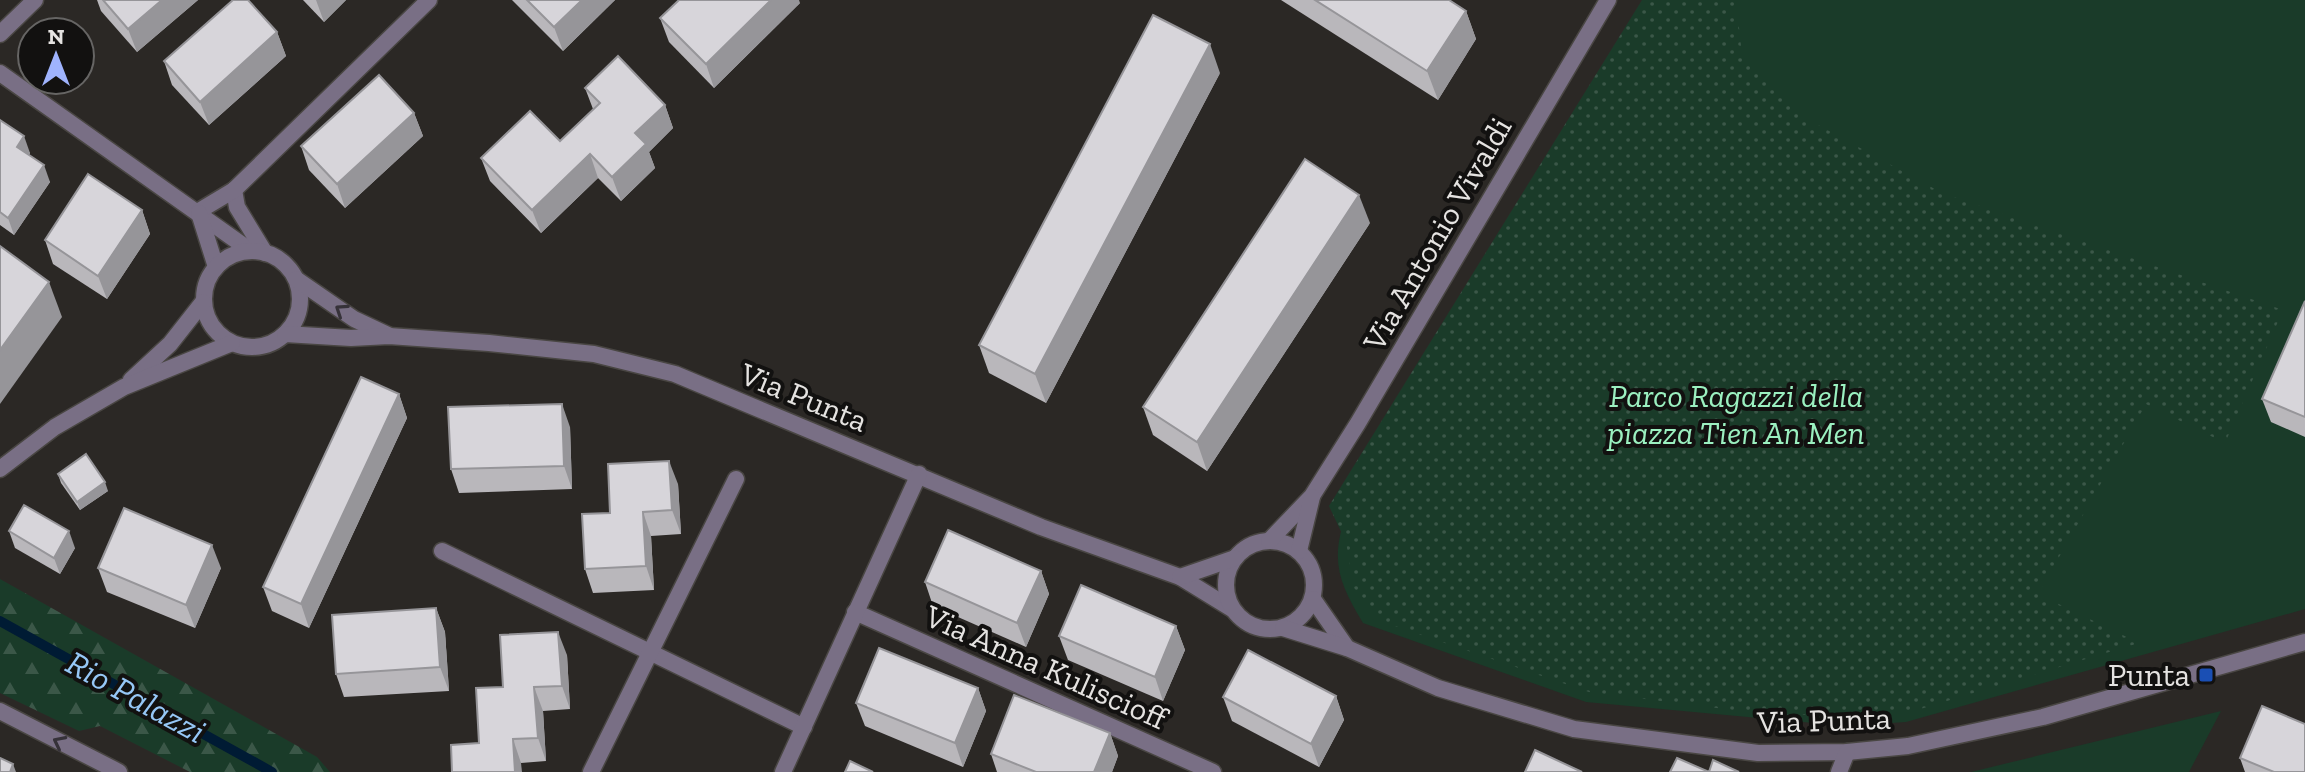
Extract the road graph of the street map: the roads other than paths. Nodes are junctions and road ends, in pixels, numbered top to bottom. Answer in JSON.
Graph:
{"nodes":[{"id":1,"x":35,"y":0,"type":"edge"},
{"id":2,"x":429,"y":0,"type":"edge"},
{"id":3,"x":1608,"y":0,"type":"edge"},
{"id":4,"x":0,"y":34,"type":"edge"},
{"id":5,"x":0,"y":73,"type":"edge"},
{"id":6,"x":234,"y":190,"type":"junction"},
{"id":7,"x":199,"y":211,"type":"junction"},
{"id":8,"x":258,"y":252,"type":"junction"},
{"id":9,"x":216,"y":267,"type":"junction"},
{"id":10,"x":296,"y":279,"type":"junction"},
{"id":11,"x":203,"y":302,"type":"junction"},
{"id":12,"x":285,"y":334,"type":"junction"},
{"id":13,"x":389,"y":336,"type":"junction"},
{"id":14,"x":232,"y":343,"type":"junction"},
{"id":15,"x":124,"y":387,"type":"junction"},
{"id":16,"x":0,"y":469,"type":"edge"},
{"id":17,"x":919,"y":474,"type":"junction"},
{"id":18,"x":736,"y":479,"type":"dead end"},
{"id":19,"x":1312,"y":496,"type":"junction"},
{"id":20,"x":1269,"y":541,"type":"junction"},
{"id":21,"x":442,"y":551,"type":"dead end"},
{"id":22,"x":1299,"y":551,"type":"junction"},
{"id":23,"x":1235,"y":558,"type":"junction"},
{"id":24,"x":1180,"y":577,"type":"junction"},
{"id":25,"x":1313,"y":599,"type":"junction"},
{"id":26,"x":1232,"y":609,"type":"junction"},
{"id":27,"x":855,"y":612,"type":"junction"},
{"id":28,"x":1283,"y":628,"type":"junction"},
{"id":29,"x":2305,"y":642,"type":"edge"},
{"id":30,"x":1347,"y":648,"type":"junction"},
{"id":31,"x":652,"y":652,"type":"junction"},
{"id":32,"x":0,"y":711,"type":"edge"},
{"id":33,"x":804,"y":727,"type":"junction"},
{"id":34,"x":1847,"y":752,"type":"junction"},
{"id":35,"x":119,"y":772,"type":"edge"},
{"id":36,"x":591,"y":772,"type":"edge"},
{"id":37,"x":783,"y":772,"type":"edge"},
{"id":38,"x":1213,"y":772,"type":"edge"},
{"id":39,"x":1839,"y":772,"type":"edge"}],
"edges":[{"from":1,"to":4,"type":"street"},
{"from":2,"to":6,"type":"street"},
{"from":3,"to":19,"type":"street","name":"Via Antonio Vivaldi"},
{"from":5,"to":7,"type":"street","name":"Via Punta"},
{"from":6,"to":7,"type":"street"},
{"from":6,"to":8,"type":"street"},
{"from":7,"to":8,"type":"street","name":"Via Punta"},
{"from":7,"to":9,"type":"street"},
{"from":8,"to":9,"type":"street"},
{"from":8,"to":10,"type":"street","name":"Via Punta"},
{"from":9,"to":11,"type":"street","name":"Via Punta"},
{"from":10,"to":12,"type":"street"},
{"from":13,"to":10,"type":"street","name":"Via Punta","one_way":true},
{"from":11,"to":14,"type":"street"},
{"from":11,"to":15,"type":"street","name":"Via Punta"},
{"from":12,"to":13,"type":"street","name":"Via Punta"},
{"from":12,"to":14,"type":"street","name":"Via Punta"},
{"from":13,"to":17,"type":"street","name":"Via Punta"},
{"from":14,"to":15,"type":"street","name":"Via Punta"},
{"from":15,"to":16,"type":"street","name":"Via Punta"},
{"from":17,"to":24,"type":"street","name":"Via Punta"},
{"from":17,"to":27,"type":"street"},
{"from":18,"to":31,"type":"street"},
{"from":19,"to":20,"type":"street","name":"Via Antonio Vivaldi"},
{"from":19,"to":22,"type":"street","name":"Via Antonio Vivaldi"},
{"from":20,"to":22,"type":"street"},
{"from":20,"to":23,"type":"street"},
{"from":21,"to":31,"type":"street"},
{"from":22,"to":25,"type":"street"},
{"from":23,"to":24,"type":"street"},
{"from":23,"to":26,"type":"street"},
{"from":24,"to":26,"type":"street","name":"Via Punta"},
{"from":25,"to":28,"type":"street"},
{"from":25,"to":30,"type":"street"},
{"from":26,"to":28,"type":"street","name":"Via Punta"},
{"from":27,"to":33,"type":"street"},
{"from":27,"to":38,"type":"street","name":"Via Anna Kuliscioff"},
{"from":28,"to":30,"type":"street","name":"Via Punta"},
{"from":29,"to":34,"type":"street","name":"Via Punta"},
{"from":30,"to":34,"type":"street","name":"Via Punta"},
{"from":31,"to":33,"type":"street"},
{"from":31,"to":36,"type":"street"},
{"from":35,"to":32,"type":"street","one_way":true},
{"from":33,"to":37,"type":"street"},
{"from":34,"to":39,"type":"street"}]}
